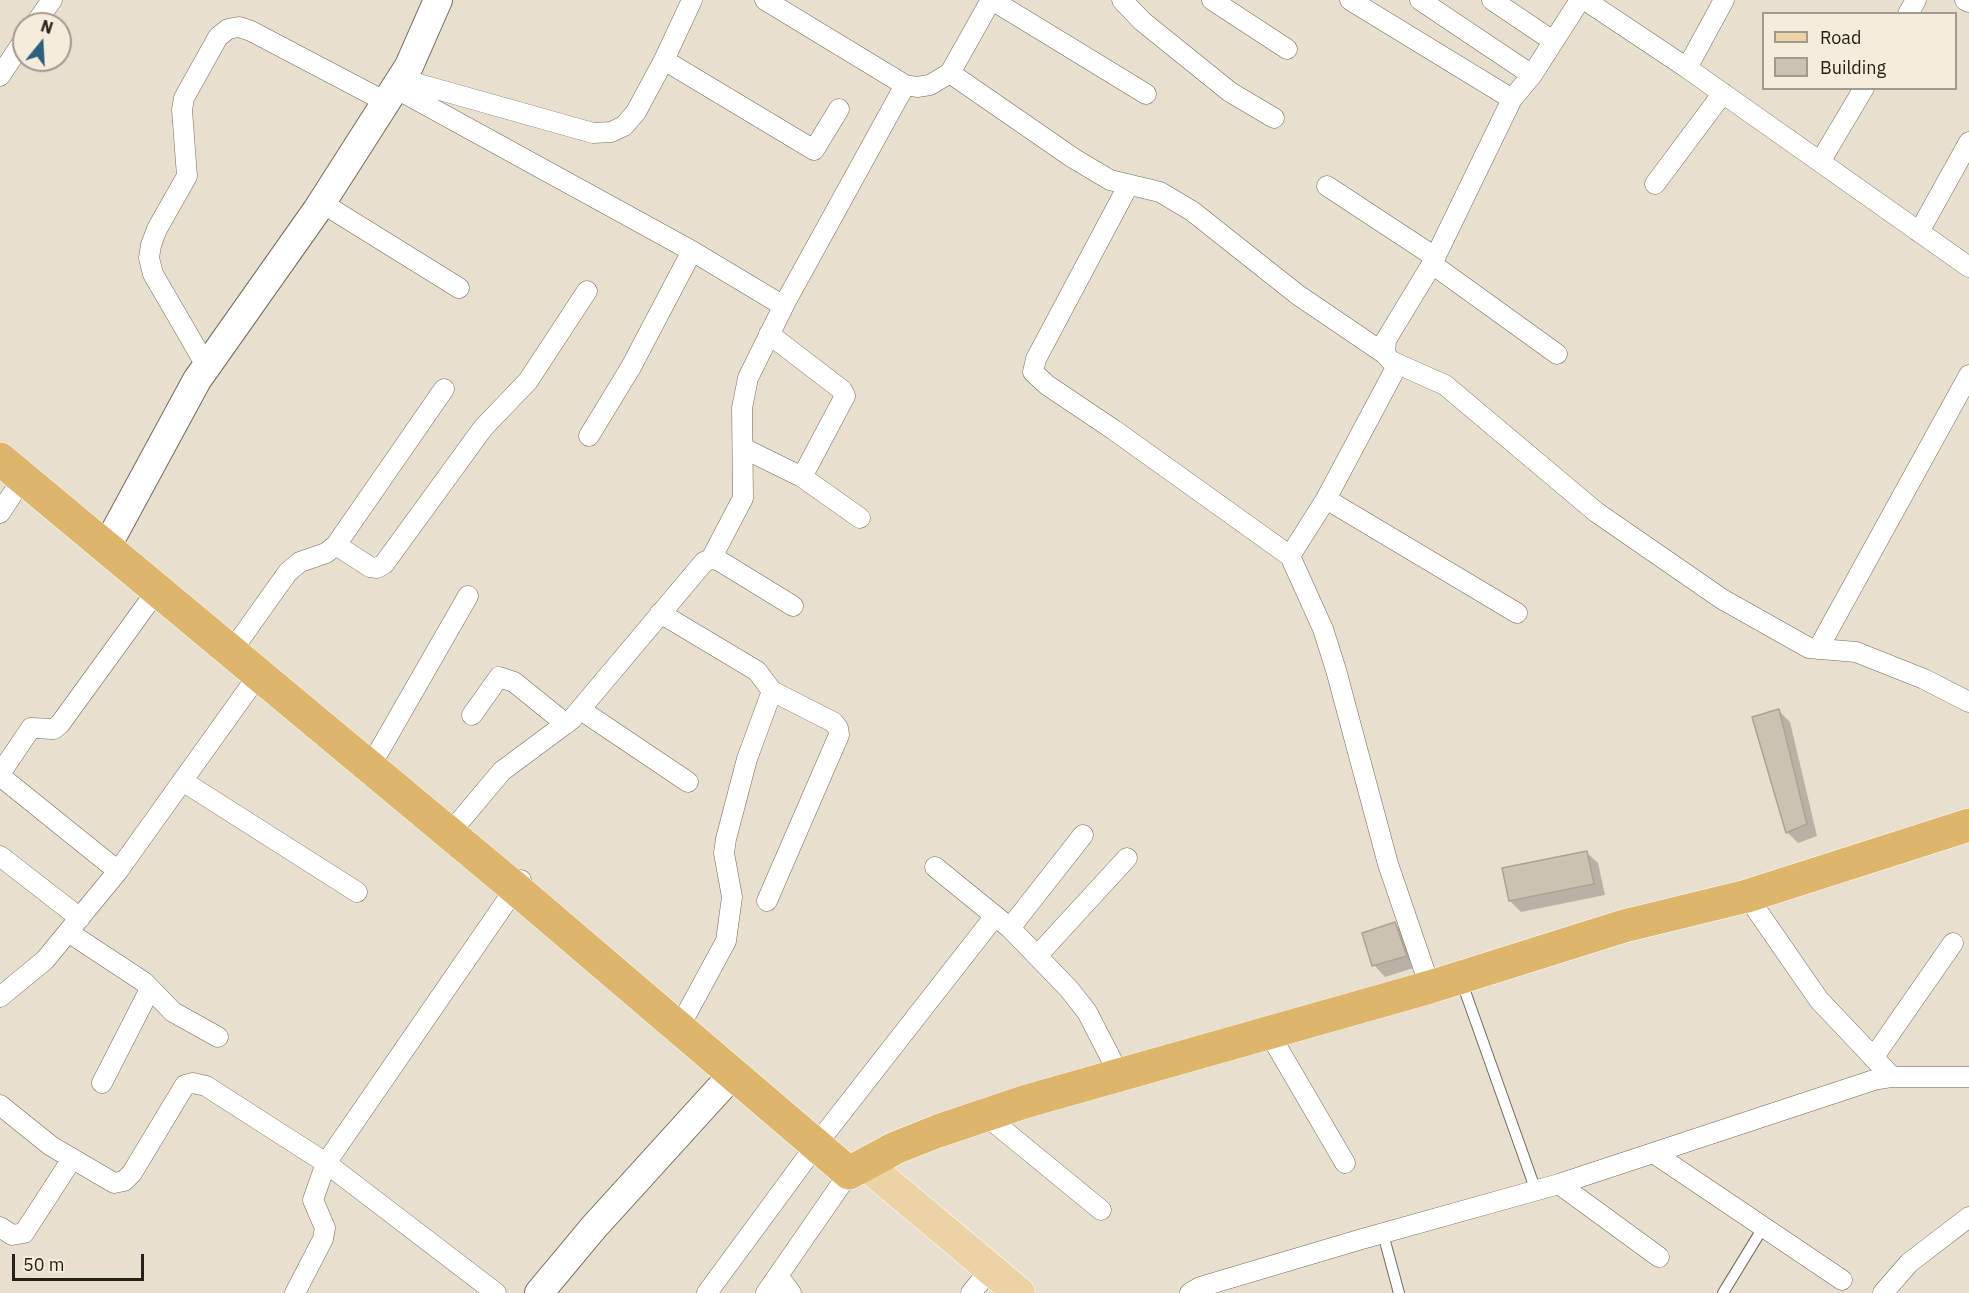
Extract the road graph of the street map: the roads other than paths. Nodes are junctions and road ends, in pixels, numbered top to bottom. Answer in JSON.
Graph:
{"nodes":[{"id":1,"x":438,"y":0,"type":"edge"},
{"id":2,"x":692,"y":0,"type":"edge"},
{"id":3,"x":992,"y":0,"type":"edge"},
{"id":4,"x":1122,"y":0,"type":"edge"},
{"id":5,"x":1350,"y":0,"type":"edge"},
{"id":6,"x":1420,"y":0,"type":"edge"},
{"id":7,"x":1491,"y":0,"type":"edge"},
{"id":8,"x":1582,"y":0,"type":"edge"},
{"id":9,"x":1724,"y":0,"type":"edge"},
{"id":10,"x":769,"y":1,"type":"edge"},
{"id":11,"x":1217,"y":1,"type":"edge"},
{"id":12,"x":1553,"y":41,"type":"junction"},
{"id":13,"x":1287,"y":49,"type":"dead end"},
{"id":14,"x":12,"y":58,"type":"edge"},
{"id":15,"x":664,"y":60,"type":"junction"},
{"id":16,"x":1687,"y":68,"type":"junction"},
{"id":17,"x":950,"y":73,"type":"junction"},
{"id":18,"x":0,"y":75,"type":"edge"},
{"id":19,"x":1532,"y":75,"type":"junction"},
{"id":20,"x":905,"y":85,"type":"junction"},
{"id":21,"x":394,"y":90,"type":"junction"},
{"id":22,"x":1863,"y":90,"type":"edge"},
{"id":23,"x":1146,"y":93,"type":"dead end"},
{"id":24,"x":1723,"y":93,"type":"junction"},
{"id":25,"x":1512,"y":99,"type":"junction"},
{"id":26,"x":839,"y":109,"type":"dead end"},
{"id":27,"x":1274,"y":118,"type":"dead end"},
{"id":28,"x":1969,"y":142,"type":"edge"},
{"id":29,"x":1820,"y":162,"type":"junction"},
{"id":30,"x":1655,"y":184,"type":"dead end"},
{"id":31,"x":1128,"y":186,"type":"junction"},
{"id":32,"x":1327,"y":186,"type":"dead end"},
{"id":33,"x":322,"y":203,"type":"junction"},
{"id":34,"x":1919,"y":232,"type":"junction"},
{"id":35,"x":692,"y":251,"type":"junction"},
{"id":36,"x":1433,"y":260,"type":"junction"},
{"id":37,"x":1969,"y":267,"type":"edge"},
{"id":38,"x":459,"y":288,"type":"dead end"},
{"id":39,"x":587,"y":291,"type":"dead end"},
{"id":40,"x":785,"y":303,"type":"junction"},
{"id":41,"x":769,"y":334,"type":"junction"},
{"id":42,"x":1557,"y":354,"type":"dead end"},
{"id":43,"x":1391,"y":359,"type":"junction"},
{"id":44,"x":207,"y":367,"type":"junction"},
{"id":45,"x":1969,"y":375,"type":"edge"},
{"id":46,"x":444,"y":389,"type":"dead end"},
{"id":47,"x":589,"y":436,"type":"dead end"},
{"id":48,"x":0,"y":438,"type":"edge"},
{"id":49,"x":743,"y":448,"type":"junction"},
{"id":50,"x":12,"y":468,"type":"edge"},
{"id":51,"x":802,"y":477,"type":"junction"},
{"id":52,"x":1326,"y":499,"type":"junction"},
{"id":53,"x":0,"y":513,"type":"edge"},
{"id":54,"x":860,"y":518,"type":"dead end"},
{"id":55,"x":111,"y":539,"type":"junction"},
{"id":56,"x":336,"y":545,"type":"junction"},
{"id":57,"x":1290,"y":556,"type":"junction"},
{"id":58,"x":711,"y":559,"type":"junction"},
{"id":59,"x":158,"y":589,"type":"junction"},
{"id":60,"x":468,"y":596,"type":"dead end"},
{"id":61,"x":792,"y":606,"type":"dead end"},
{"id":62,"x":660,"y":613,"type":"junction"},
{"id":63,"x":1517,"y":613,"type":"dead end"},
{"id":64,"x":241,"y":638,"type":"junction"},
{"id":65,"x":1818,"y":649,"type":"junction"},
{"id":66,"x":259,"y":674,"type":"junction"},
{"id":67,"x":771,"y":691,"type":"junction"},
{"id":68,"x":1969,"y":702,"type":"edge"},
{"id":69,"x":581,"y":710,"type":"junction"},
{"id":70,"x":472,"y":715,"type":"dead end"},
{"id":71,"x":566,"y":724,"type":"junction"},
{"id":72,"x":378,"y":753,"type":"junction"},
{"id":73,"x":0,"y":775,"type":"edge"},
{"id":74,"x":184,"y":782,"type":"junction"},
{"id":75,"x":688,"y":782,"type":"dead end"},
{"id":76,"x":460,"y":821,"type":"junction"},
{"id":77,"x":1969,"y":825,"type":"edge"},
{"id":78,"x":1083,"y":835,"type":"dead end"},
{"id":79,"x":0,"y":856,"type":"edge"},
{"id":80,"x":1127,"y":858,"type":"dead end"},
{"id":81,"x":935,"y":867,"type":"dead end"},
{"id":82,"x":118,"y":871,"type":"junction"},
{"id":83,"x":520,"y":881,"type":"junction"},
{"id":84,"x":357,"y":892,"type":"dead end"},
{"id":85,"x":1747,"y":896,"type":"junction"},
{"id":86,"x":767,"y":901,"type":"dead end"},
{"id":87,"x":1002,"y":922,"type":"junction"},
{"id":88,"x":74,"y":925,"type":"junction"},
{"id":89,"x":1953,"y":944,"type":"dead end"},
{"id":90,"x":1036,"y":956,"type":"junction"},
{"id":91,"x":1460,"y":977,"type":"junction"},
{"id":92,"x":1430,"y":987,"type":"junction"},
{"id":93,"x":150,"y":989,"type":"junction"},
{"id":94,"x":0,"y":997,"type":"edge"},
{"id":95,"x":687,"y":1013,"type":"junction"},
{"id":96,"x":1269,"y":1033,"type":"junction"},
{"id":97,"x":218,"y":1036,"type":"dead end"},
{"id":98,"x":1873,"y":1058,"type":"junction"},
{"id":99,"x":733,"y":1074,"type":"junction"},
{"id":100,"x":1120,"y":1076,"type":"junction"},
{"id":101,"x":1892,"y":1077,"type":"junction"},
{"id":102,"x":1969,"y":1077,"type":"edge"},
{"id":103,"x":102,"y":1083,"type":"dead end"},
{"id":104,"x":0,"y":1105,"type":"edge"},
{"id":105,"x":985,"y":1115,"type":"junction"},
{"id":106,"x":821,"y":1139,"type":"junction"},
{"id":107,"x":1655,"y":1154,"type":"junction"},
{"id":108,"x":72,"y":1160,"type":"junction"},
{"id":109,"x":326,"y":1163,"type":"junction"},
{"id":110,"x":1345,"y":1163,"type":"dead end"},
{"id":111,"x":857,"y":1168,"type":"junction"},
{"id":112,"x":1559,"y":1184,"type":"junction"},
{"id":113,"x":1536,"y":1191,"type":"junction"},
{"id":114,"x":1101,"y":1209,"type":"dead end"},
{"id":115,"x":1969,"y":1216,"type":"edge"},
{"id":116,"x":1764,"y":1226,"type":"junction"},
{"id":117,"x":0,"y":1227,"type":"edge"},
{"id":118,"x":1383,"y":1234,"type":"junction"},
{"id":119,"x":1659,"y":1257,"type":"dead end"},
{"id":120,"x":778,"y":1277,"type":"junction"},
{"id":121,"x":1842,"y":1280,"type":"dead end"},
{"id":122,"x":982,"y":1289,"type":"edge"},
{"id":123,"x":295,"y":1293,"type":"edge"},
{"id":124,"x":496,"y":1293,"type":"edge"},
{"id":125,"x":539,"y":1293,"type":"edge"},
{"id":126,"x":707,"y":1293,"type":"edge"},
{"id":127,"x":766,"y":1293,"type":"edge"},
{"id":128,"x":791,"y":1293,"type":"edge"},
{"id":129,"x":1019,"y":1293,"type":"edge"},
{"id":130,"x":1190,"y":1293,"type":"edge"},
{"id":131,"x":1399,"y":1293,"type":"edge"},
{"id":132,"x":1723,"y":1293,"type":"edge"},
{"id":133,"x":1883,"y":1293,"type":"edge"}],
"edges":[{"from":1,"to":21,"type":"main road"},
{"from":2,"to":15,"type":"street"},
{"from":3,"to":17,"type":"street"},
{"from":3,"to":23,"type":"street"},
{"from":4,"to":27,"type":"street"},
{"from":5,"to":25,"type":"street"},
{"from":6,"to":19,"type":"street"},
{"from":7,"to":12,"type":"street"},
{"from":8,"to":12,"type":"street"},
{"from":8,"to":16,"type":"street"},
{"from":9,"to":16,"type":"street"},
{"from":10,"to":20,"type":"street"},
{"from":11,"to":13,"type":"street"},
{"from":12,"to":19,"type":"street"},
{"from":14,"to":18,"type":"street"},
{"from":15,"to":21,"type":"street"},
{"from":15,"to":26,"type":"street"},
{"from":16,"to":24,"type":"street"},
{"from":17,"to":20,"type":"street"},
{"from":17,"to":31,"type":"street"},
{"from":19,"to":25,"type":"street"},
{"from":20,"to":40,"type":"street"},
{"from":21,"to":33,"type":"main road"},
{"from":21,"to":35,"type":"street"},
{"from":21,"to":44,"type":"street"},
{"from":22,"to":29,"type":"street"},
{"from":24,"to":29,"type":"street"},
{"from":24,"to":30,"type":"street"},
{"from":25,"to":36,"type":"street"},
{"from":28,"to":34,"type":"street"},
{"from":29,"to":34,"type":"street"},
{"from":31,"to":43,"type":"street"},
{"from":31,"to":57,"type":"street"},
{"from":32,"to":36,"type":"street"},
{"from":33,"to":38,"type":"street"},
{"from":33,"to":44,"type":"main road"},
{"from":34,"to":37,"type":"street"},
{"from":35,"to":40,"type":"street"},
{"from":35,"to":47,"type":"street"},
{"from":36,"to":42,"type":"street"},
{"from":36,"to":43,"type":"street"},
{"from":39,"to":56,"type":"street"},
{"from":40,"to":41,"type":"street"},
{"from":41,"to":49,"type":"street"},
{"from":41,"to":51,"type":"street"},
{"from":43,"to":52,"type":"street"},
{"from":43,"to":65,"type":"street"},
{"from":44,"to":55,"type":"main road"},
{"from":45,"to":65,"type":"street"},
{"from":46,"to":56,"type":"street"},
{"from":48,"to":55,"type":"highway"},
{"from":49,"to":51,"type":"street"},
{"from":49,"to":58,"type":"street"},
{"from":50,"to":53,"type":"street"},
{"from":50,"to":55,"type":"highway"},
{"from":51,"to":54,"type":"street"},
{"from":52,"to":57,"type":"street"},
{"from":52,"to":63,"type":"street"},
{"from":55,"to":59,"type":"highway"},
{"from":55,"to":64,"type":"highway"},
{"from":56,"to":64,"type":"street"},
{"from":57,"to":92,"type":"street"},
{"from":58,"to":61,"type":"street"},
{"from":58,"to":62,"type":"street"},
{"from":59,"to":66,"type":"highway"},
{"from":59,"to":73,"type":"street"},
{"from":60,"to":72,"type":"street"},
{"from":62,"to":67,"type":"street"},
{"from":62,"to":69,"type":"street"},
{"from":64,"to":72,"type":"highway"},
{"from":65,"to":68,"type":"street"},
{"from":66,"to":74,"type":"street"},
{"from":66,"to":83,"type":"highway"},
{"from":67,"to":86,"type":"street"},
{"from":67,"to":95,"type":"street"},
{"from":69,"to":71,"type":"street"},
{"from":69,"to":75,"type":"street"},
{"from":70,"to":71,"type":"street"},
{"from":71,"to":76,"type":"street"},
{"from":72,"to":76,"type":"highway"},
{"from":73,"to":82,"type":"street"},
{"from":74,"to":82,"type":"street"},
{"from":74,"to":84,"type":"street"},
{"from":76,"to":83,"type":"highway"},
{"from":77,"to":85,"type":"highway"},
{"from":78,"to":87,"type":"street"},
{"from":79,"to":88,"type":"street"},
{"from":80,"to":90,"type":"street"},
{"from":81,"to":87,"type":"street"},
{"from":82,"to":88,"type":"street"},
{"from":83,"to":95,"type":"highway"},
{"from":83,"to":99,"type":"highway"},
{"from":83,"to":109,"type":"street"},
{"from":85,"to":91,"type":"highway"},
{"from":85,"to":98,"type":"street"},
{"from":87,"to":90,"type":"street"},
{"from":87,"to":106,"type":"street"},
{"from":88,"to":93,"type":"street"},
{"from":88,"to":94,"type":"street"},
{"from":89,"to":98,"type":"street"},
{"from":90,"to":100,"type":"street"},
{"from":91,"to":92,"type":"highway"},
{"from":91,"to":113,"type":"lane"},
{"from":92,"to":96,"type":"highway"},
{"from":93,"to":97,"type":"street"},
{"from":93,"to":103,"type":"street"},
{"from":95,"to":106,"type":"highway"},
{"from":96,"to":100,"type":"highway"},
{"from":96,"to":110,"type":"street"},
{"from":98,"to":101,"type":"street"},
{"from":99,"to":106,"type":"highway"},
{"from":99,"to":125,"type":"main road"},
{"from":100,"to":105,"type":"highway"},
{"from":101,"to":102,"type":"street"},
{"from":101,"to":107,"type":"street"},
{"from":104,"to":108,"type":"street"},
{"from":105,"to":111,"type":"highway"},
{"from":105,"to":114,"type":"street"},
{"from":106,"to":111,"type":"highway"},
{"from":106,"to":126,"type":"street"},
{"from":107,"to":112,"type":"street"},
{"from":107,"to":116,"type":"street"},
{"from":108,"to":109,"type":"street"},
{"from":108,"to":117,"type":"street"},
{"from":109,"to":123,"type":"street"},
{"from":109,"to":124,"type":"street"},
{"from":111,"to":120,"type":"street"},
{"from":111,"to":122,"type":"main road"},
{"from":111,"to":129,"type":"main road"},
{"from":112,"to":113,"type":"street"},
{"from":112,"to":119,"type":"street"},
{"from":113,"to":118,"type":"street"},
{"from":115,"to":133,"type":"street"},
{"from":116,"to":121,"type":"street"},
{"from":116,"to":132,"type":"lane"},
{"from":118,"to":130,"type":"street"},
{"from":118,"to":131,"type":"lane"},
{"from":120,"to":127,"type":"street"},
{"from":120,"to":128,"type":"street"}]}
